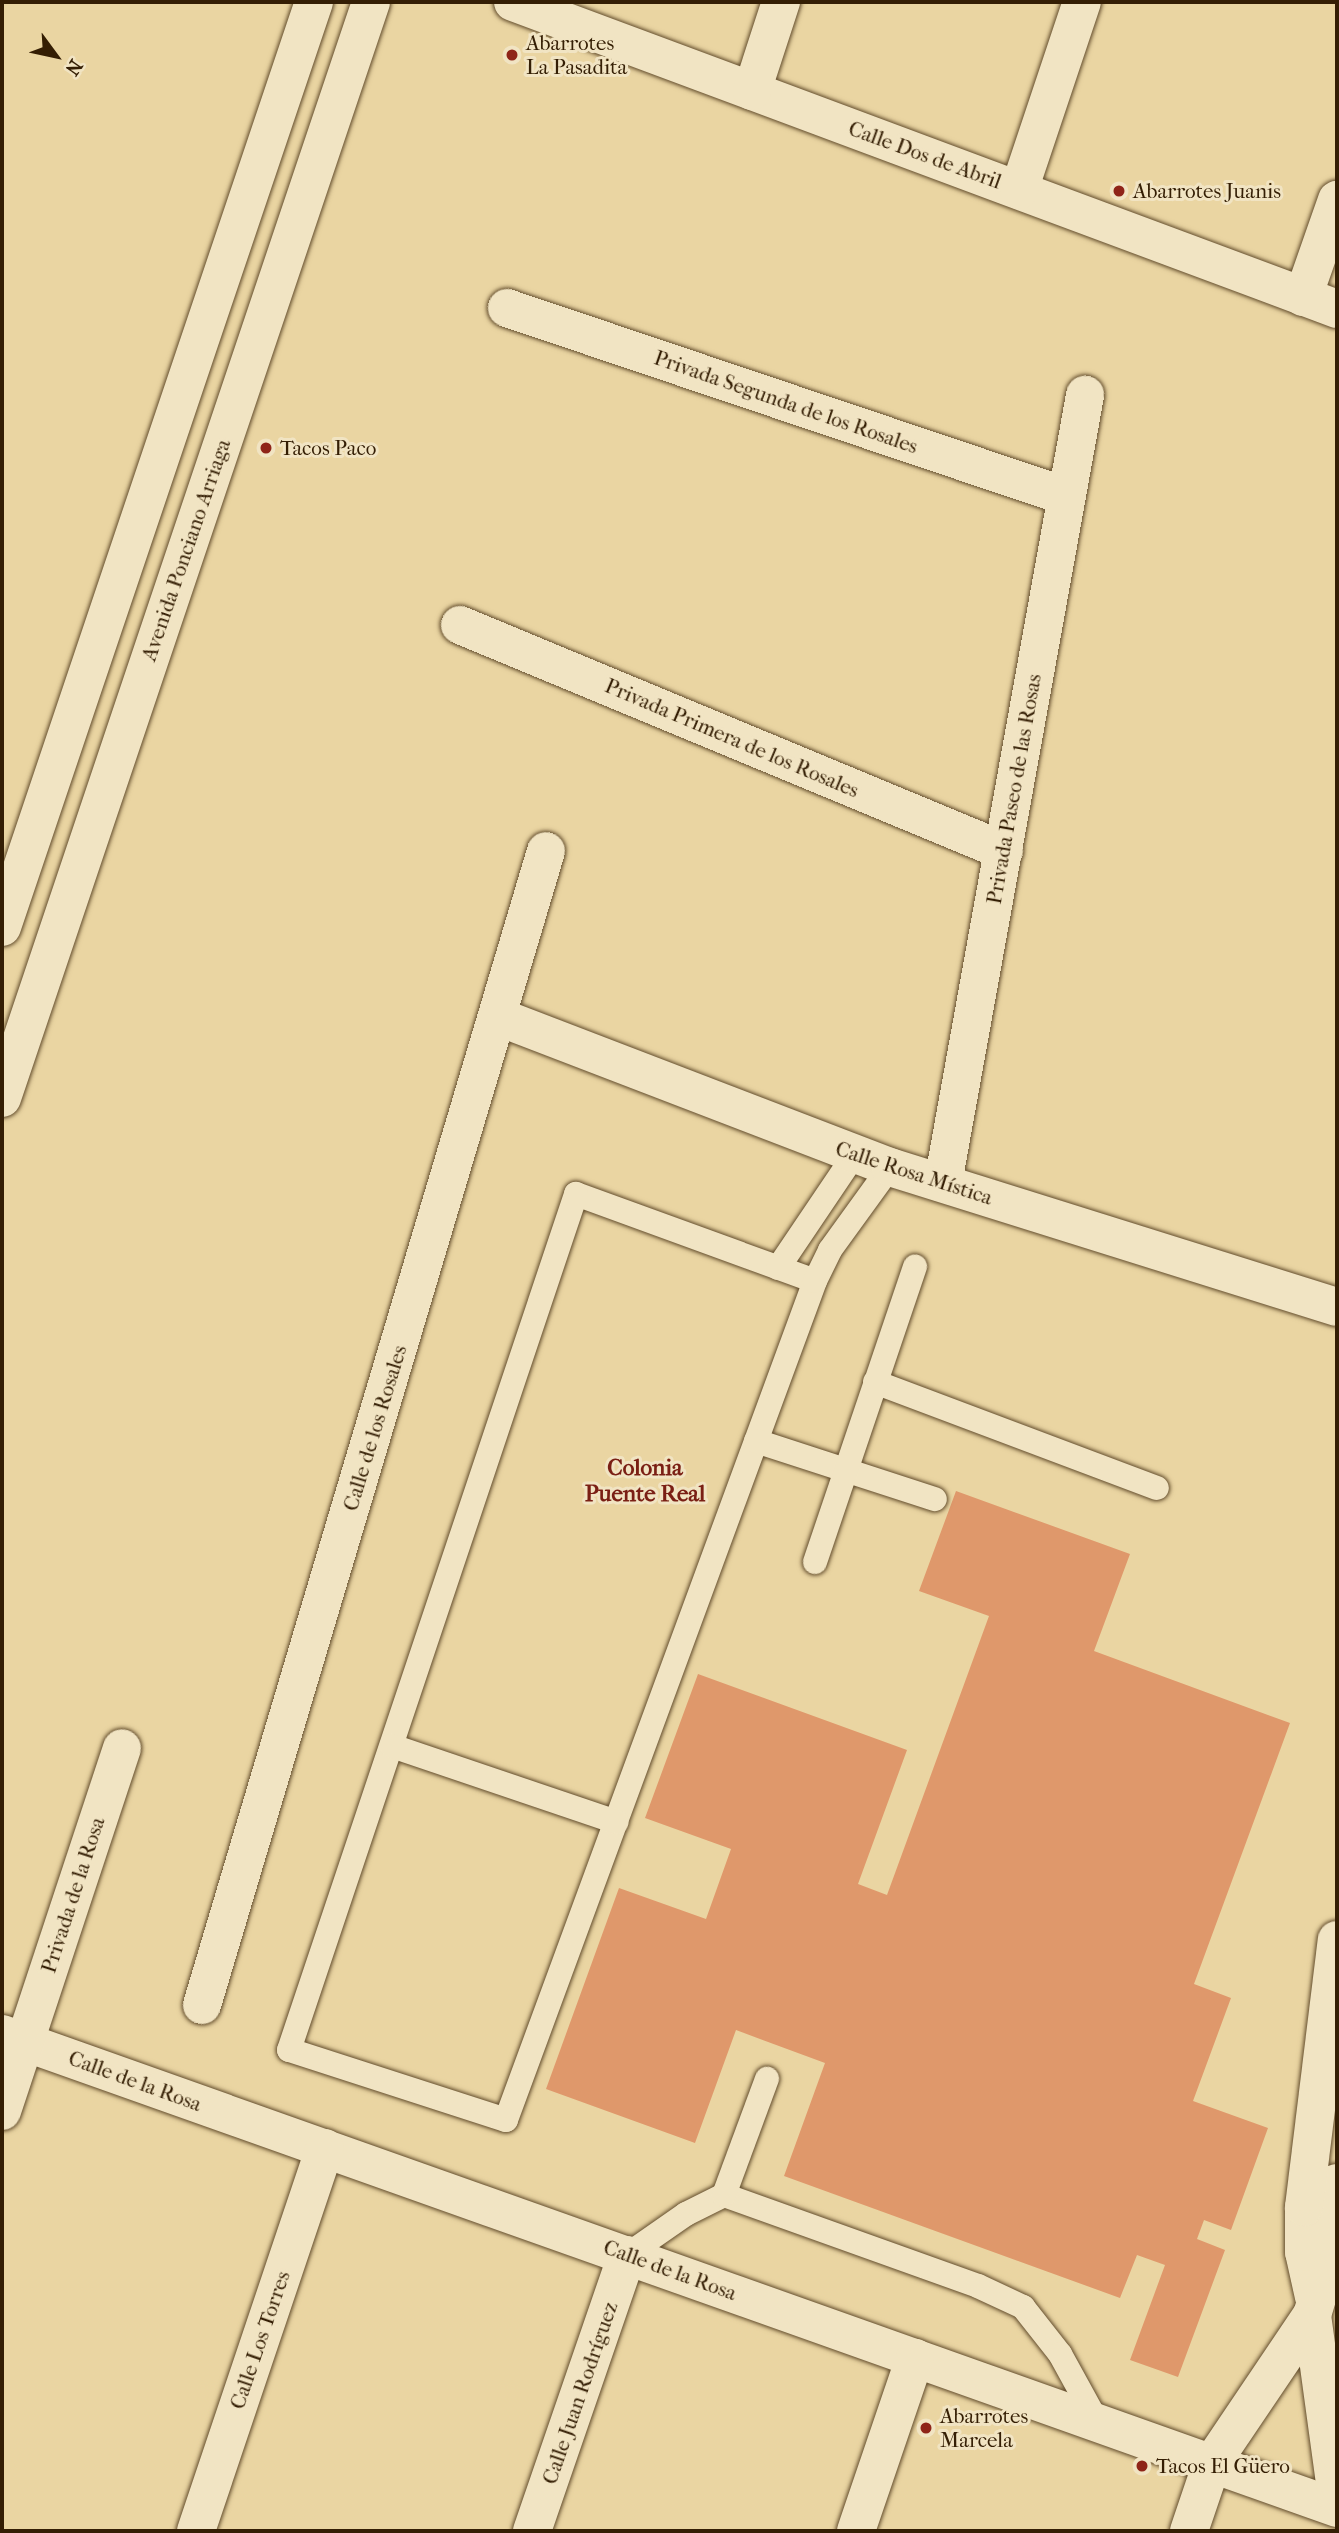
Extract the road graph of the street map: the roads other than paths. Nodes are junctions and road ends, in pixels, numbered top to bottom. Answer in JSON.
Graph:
{"nodes":[{"id":1,"x":314,"y":2,"type":"edge"},
{"id":2,"x":370,"y":2,"type":"edge"},
{"id":3,"x":781,"y":2,"type":"edge"},
{"id":4,"x":1082,"y":2,"type":"edge"},
{"id":5,"x":537,"y":6,"type":"edge"},
{"id":6,"x":752,"y":91,"type":"junction"},
{"id":7,"x":1019,"y":190,"type":"junction"},
{"id":8,"x":1337,"y":200,"type":"edge"},
{"id":9,"x":1320,"y":303,"type":"edge"},
{"id":10,"x":507,"y":308,"type":"dead end"},
{"id":11,"x":1085,"y":395,"type":"dead end"},
{"id":12,"x":1065,"y":496,"type":"junction"},
{"id":13,"x":460,"y":625,"type":"dead end"},
{"id":14,"x":98,"y":643,"type":"junction"},
{"id":15,"x":149,"y":661,"type":"junction"},
{"id":16,"x":546,"y":851,"type":"dead end"},
{"id":17,"x":1003,"y":851,"type":"junction"},
{"id":18,"x":2,"y":927,"type":"edge"},
{"id":19,"x":499,"y":1017,"type":"junction"},
{"id":20,"x":2,"y":1098,"type":"edge"},
{"id":21,"x":873,"y":1161,"type":"junction"},
{"id":22,"x":943,"y":1183,"type":"junction"},
{"id":23,"x":915,"y":1266,"type":"dead end"},
{"id":24,"x":778,"y":1268,"type":"junction"},
{"id":25,"x":815,"y":1281,"type":"junction"},
{"id":26,"x":1337,"y":1307,"type":"edge"},
{"id":27,"x":875,"y":1382,"type":"junction"},
{"id":28,"x":756,"y":1441,"type":"junction"},
{"id":29,"x":846,"y":1468,"type":"junction"},
{"id":30,"x":1157,"y":1488,"type":"dead end"},
{"id":31,"x":935,"y":1499,"type":"dead end"},
{"id":32,"x":815,"y":1562,"type":"dead end"},
{"id":33,"x":391,"y":1746,"type":"junction"},
{"id":34,"x":122,"y":1748,"type":"dead end"},
{"id":35,"x":615,"y":1822,"type":"junction"},
{"id":36,"x":1337,"y":1940,"type":"edge"},
{"id":37,"x":202,"y":2005,"type":"dead end"},
{"id":38,"x":13,"y":2038,"type":"edge"},
{"id":39,"x":767,"y":2079,"type":"dead end"},
{"id":40,"x":2,"y":2111,"type":"edge"},
{"id":41,"x":325,"y":2148,"type":"junction"},
{"id":42,"x":1337,"y":2183,"type":"edge"},
{"id":43,"x":724,"y":2195,"type":"junction"},
{"id":44,"x":627,"y":2255,"type":"junction"},
{"id":45,"x":1323,"y":2260,"type":"edge"},
{"id":46,"x":1313,"y":2306,"type":"junction"},
{"id":47,"x":915,"y":2358,"type":"junction"},
{"id":48,"x":1098,"y":2423,"type":"junction"},
{"id":49,"x":1212,"y":2463,"type":"junction"},
{"id":50,"x":1337,"y":2497,"type":"edge"},
{"id":51,"x":1337,"y":2508,"type":"edge"},
{"id":52,"x":196,"y":2531,"type":"edge"},
{"id":53,"x":532,"y":2531,"type":"edge"},
{"id":54,"x":856,"y":2531,"type":"edge"},
{"id":55,"x":1189,"y":2531,"type":"edge"}],
"edges":[{"from":1,"to":14,"type":"street"},
{"from":2,"to":15,"type":"street","name":"Avenida Ponciano Arriaga"},
{"from":3,"to":6,"type":"street"},
{"from":4,"to":7,"type":"street"},
{"from":5,"to":6,"type":"street","name":"Calle Dos de Abril"},
{"from":6,"to":7,"type":"street","name":"Calle Dos de Abril"},
{"from":7,"to":9,"type":"street","name":"Calle Dos de Abril"},
{"from":8,"to":9,"type":"street"},
{"from":10,"to":12,"type":"street","name":"Privada Segunda de los Rosales"},
{"from":11,"to":12,"type":"street","name":"Privada Paseo de las Rosas"},
{"from":12,"to":17,"type":"street","name":"Privada Paseo de las Rosas"},
{"from":13,"to":17,"type":"street","name":"Privada Primera de los Rosales"},
{"from":14,"to":15,"type":"street"},
{"from":14,"to":18,"type":"street"},
{"from":15,"to":20,"type":"street","name":"Avenida Ponciano Arriaga"},
{"from":16,"to":19,"type":"street","name":"Calle de los Rosales"},
{"from":17,"to":22,"type":"street","name":"Privada Paseo de las Rosas"},
{"from":19,"to":21,"type":"street","name":"Calle Rosa Mística"},
{"from":19,"to":37,"type":"street","name":"Calle de los Rosales"},
{"from":21,"to":22,"type":"street","name":"Calle Rosa Mística"},
{"from":21,"to":24,"type":"lane"},
{"from":21,"to":25,"type":"lane"},
{"from":22,"to":26,"type":"street","name":"Calle Rosa Mística"},
{"from":23,"to":27,"type":"lane"},
{"from":24,"to":25,"type":"lane"},
{"from":24,"to":33,"type":"lane"},
{"from":25,"to":28,"type":"lane"},
{"from":27,"to":29,"type":"lane"},
{"from":27,"to":30,"type":"lane"},
{"from":28,"to":29,"type":"lane"},
{"from":28,"to":35,"type":"lane"},
{"from":29,"to":31,"type":"lane"},
{"from":29,"to":32,"type":"lane"},
{"from":33,"to":35,"type":"lane"},
{"from":33,"to":35,"type":"lane"},
{"from":34,"to":38,"type":"street","name":"Privada de la Rosa"},
{"from":36,"to":45,"type":"street"},
{"from":38,"to":40,"type":"street","name":"Privada de la Rosa"},
{"from":38,"to":41,"type":"street","name":"Calle de la Rosa"},
{"from":39,"to":43,"type":"lane"},
{"from":41,"to":44,"type":"street","name":"Calle de la Rosa"},
{"from":41,"to":52,"type":"street","name":"Calle Los Torres"},
{"from":42,"to":45,"type":"street"},
{"from":43,"to":44,"type":"lane"},
{"from":43,"to":48,"type":"lane"},
{"from":44,"to":47,"type":"street","name":"Calle de la Rosa"},
{"from":44,"to":53,"type":"street","name":"Calle Juan Rodríguez"},
{"from":45,"to":46,"type":"street"},
{"from":46,"to":49,"type":"street"},
{"from":46,"to":50,"type":"street"},
{"from":47,"to":48,"type":"street","name":"Calle de la Rosa"},
{"from":47,"to":54,"type":"street"},
{"from":48,"to":49,"type":"street","name":"Calle de la Rosa"},
{"from":49,"to":51,"type":"street","name":"Calle de la Rosa"},
{"from":49,"to":55,"type":"street"}]}
